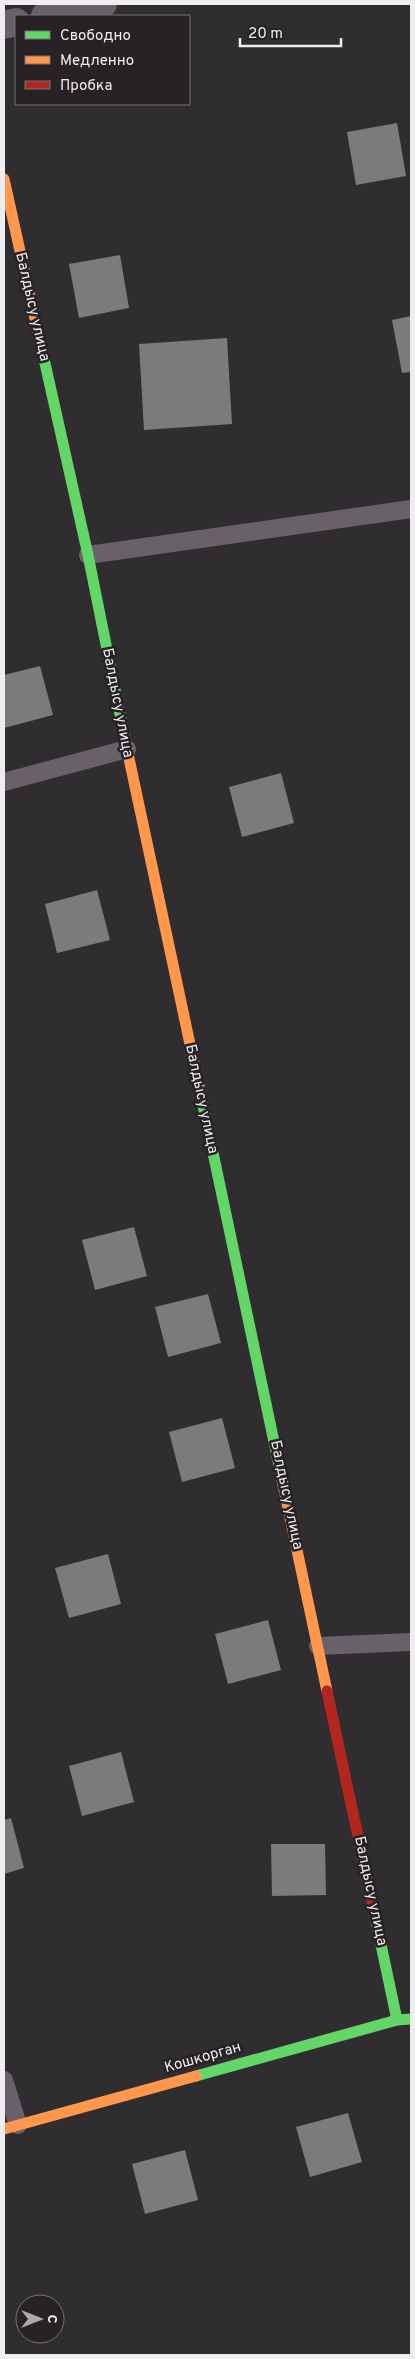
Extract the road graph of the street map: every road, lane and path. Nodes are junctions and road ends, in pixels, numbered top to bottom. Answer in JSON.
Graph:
{"nodes":[{"id":1,"x":103,"y":4,"type":"edge"},
{"id":2,"x":50,"y":15,"type":"edge"},
{"id":3,"x":4,"y":179,"type":"edge"},
{"id":4,"x":411,"y":509,"type":"edge"},
{"id":5,"x":88,"y":555,"type":"junction"},
{"id":6,"x":126,"y":749,"type":"junction"},
{"id":7,"x":4,"y":782,"type":"edge"},
{"id":8,"x":411,"y":1642,"type":"edge"},
{"id":9,"x":318,"y":1646,"type":"junction"},
{"id":10,"x":411,"y":2019,"type":"edge"},
{"id":11,"x":397,"y":2020,"type":"junction"},
{"id":12,"x":4,"y":2080,"type":"edge"},
{"id":13,"x":11,"y":2127,"type":"edge"}],
"edges":[{"from":1,"to":2,"type":"street"},
{"from":3,"to":5,"type":"street","name":"Балдысу улица"},
{"from":4,"to":5,"type":"lane"},
{"from":5,"to":6,"type":"street","name":"Балдысу улица"},
{"from":6,"to":7,"type":"lane"},
{"from":6,"to":9,"type":"street","name":"Балдысу улица"},
{"from":8,"to":9,"type":"lane"},
{"from":9,"to":11,"type":"street","name":"Балдысу улица"},
{"from":10,"to":11,"type":"street","name":"Кошкорган"},
{"from":11,"to":13,"type":"street","name":"Кошкорган"},
{"from":12,"to":13,"type":"lane"}]}
